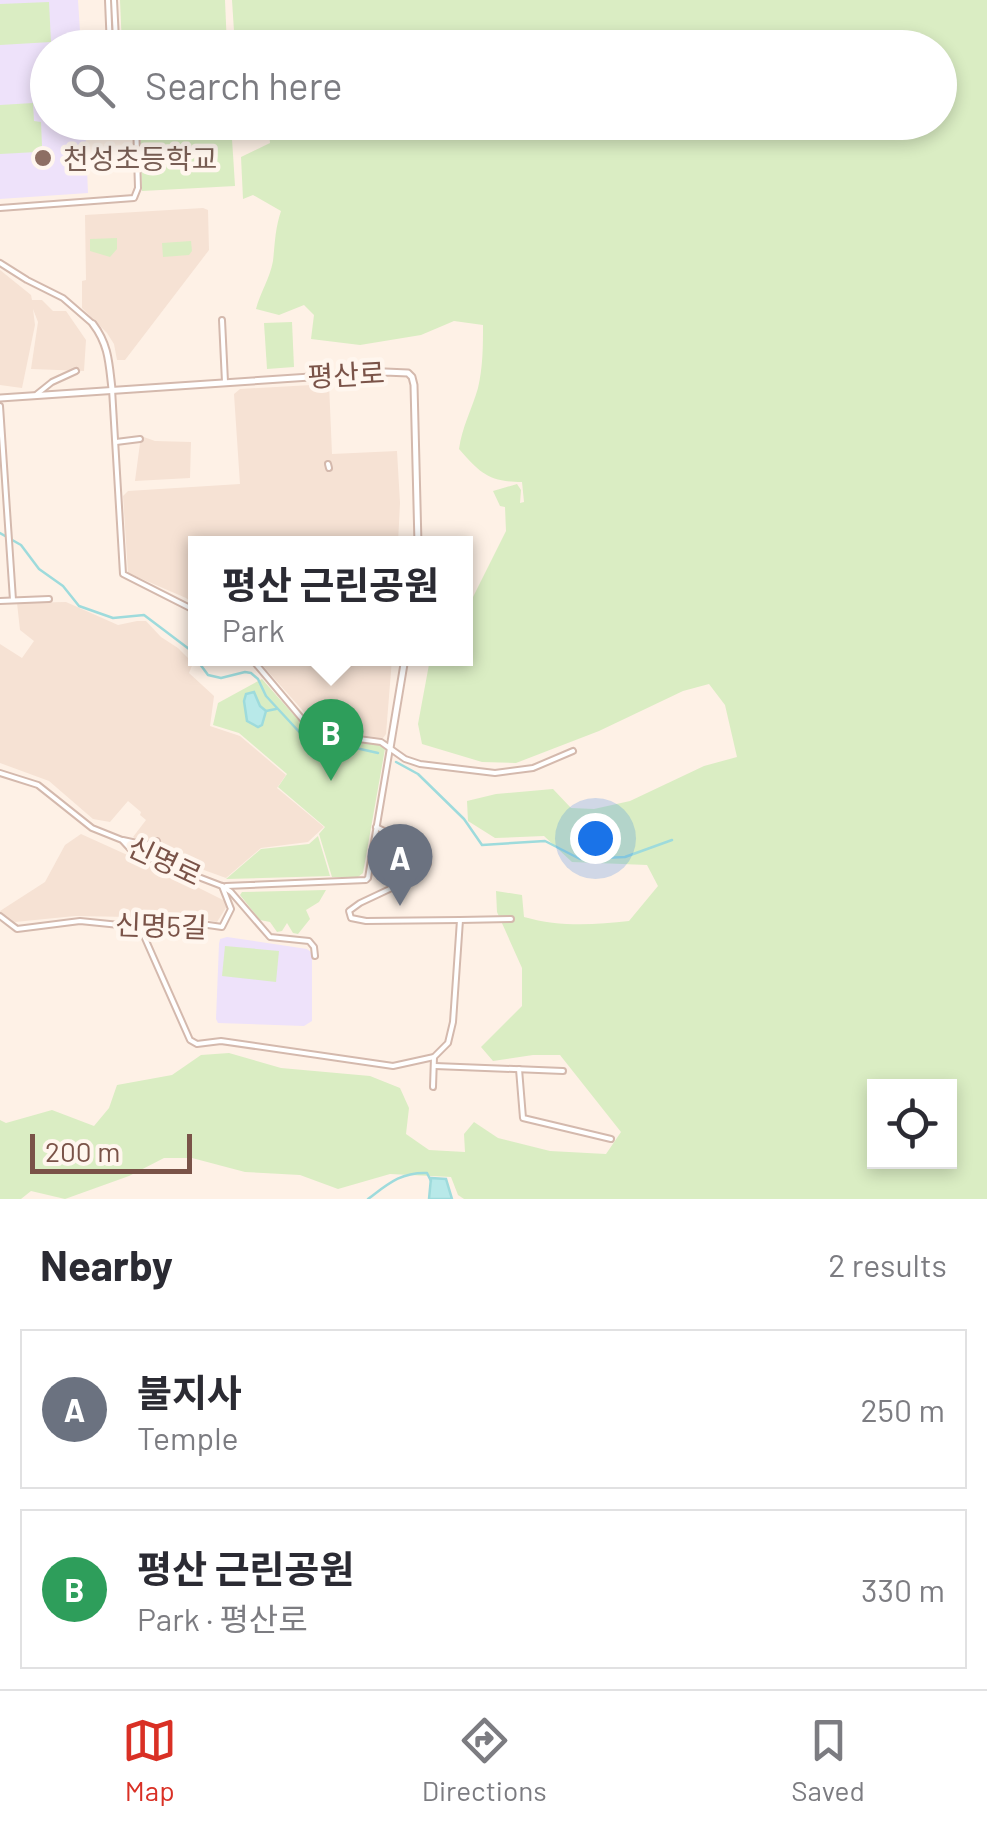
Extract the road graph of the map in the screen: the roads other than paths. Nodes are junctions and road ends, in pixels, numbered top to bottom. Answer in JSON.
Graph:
{"nodes":[{"id":1,"x":111,"y":0,"type":"edge"},
{"id":2,"x":112,"y":30,"type":"edge"},
{"id":3,"x":136,"y":140,"type":"edge"},
{"id":4,"x":0,"y":208,"type":"edge"},
{"id":5,"x":0,"y":263,"type":"edge"},
{"id":6,"x":222,"y":320,"type":"dead end"},
{"id":7,"x":94,"y":324,"type":"joint"},
{"id":8,"x":76,"y":371,"type":"dead end"},
{"id":9,"x":225,"y":382,"type":"junction"},
{"id":10,"x":112,"y":389,"type":"junction"},
{"id":11,"x":36,"y":396,"type":"junction"},
{"id":12,"x":0,"y":402,"type":"edge"},
{"id":13,"x":140,"y":439,"type":"dead end"},
{"id":14,"x":116,"y":442,"type":"junction"},
{"id":15,"x":2,"y":472,"type":"edge"},
{"id":16,"x":418,"y":536,"type":"edge"},
{"id":17,"x":48,"y":599,"type":"dead end"},
{"id":18,"x":13,"y":600,"type":"junction"},
{"id":19,"x":0,"y":601,"type":"edge"},
{"id":20,"x":188,"y":607,"type":"edge"},
{"id":21,"x":257,"y":666,"type":"edge"},
{"id":22,"x":403,"y":666,"type":"edge"},
{"id":23,"x":390,"y":748,"type":"junction"},
{"id":24,"x":573,"y":751,"type":"dead end"},
{"id":25,"x":0,"y":772,"type":"edge"},
{"id":26,"x":376,"y":827,"type":"junction"},
{"id":27,"x":122,"y":840,"type":"junction"},
{"id":28,"x":157,"y":841,"type":"dead end"},
{"id":29,"x":128,"y":847,"type":"junction"},
{"id":30,"x":126,"y":855,"type":"dead end"},
{"id":31,"x":222,"y":886,"type":"junction"},
{"id":32,"x":0,"y":916,"type":"edge"},
{"id":33,"x":511,"y":919,"type":"dead end"},
{"id":34,"x":460,"y":920,"type":"junction"},
{"id":35,"x":140,"y":927,"type":"junction"},
{"id":36,"x":272,"y":937,"type":"junction"},
{"id":37,"x":276,"y":945,"type":"dead end"},
{"id":38,"x":314,"y":956,"type":"dead end"},
{"id":39,"x":434,"y":1057,"type":"junction"},
{"id":40,"x":435,"y":1066,"type":"junction"},
{"id":41,"x":518,"y":1070,"type":"junction"},
{"id":42,"x":563,"y":1072,"type":"dead end"},
{"id":43,"x":433,"y":1087,"type":"dead end"},
{"id":44,"x":610,"y":1138,"type":"dead end"}],
"edges":[{"from":1,"to":2,"type":"street"},
{"from":3,"to":4,"type":"street"},
{"from":5,"to":7,"type":"street"},
{"from":6,"to":9,"type":"street"},
{"from":7,"to":10,"type":"street"},
{"from":8,"to":11,"type":"street"},
{"from":9,"to":10,"type":"street","name":"평산로"},
{"from":9,"to":16,"type":"street","name":"평산로"},
{"from":10,"to":11,"type":"street","name":"평산로"},
{"from":10,"to":14,"type":"street"},
{"from":11,"to":12,"type":"street","name":"평산로"},
{"from":12,"to":15,"type":"street"},
{"from":13,"to":14,"type":"street"},
{"from":14,"to":20,"type":"street"},
{"from":15,"to":18,"type":"street"},
{"from":17,"to":18,"type":"street"},
{"from":18,"to":19,"type":"street"},
{"from":21,"to":23,"type":"street"},
{"from":22,"to":23,"type":"street"},
{"from":23,"to":24,"type":"street"},
{"from":23,"to":26,"type":"street"},
{"from":25,"to":27,"type":"street","name":"신명로"},
{"from":26,"to":31,"type":"street"},
{"from":26,"to":34,"type":"street"},
{"from":27,"to":28,"type":"street"},
{"from":27,"to":29,"type":"street","name":"신명로"},
{"from":29,"to":30,"type":"street"},
{"from":29,"to":31,"type":"street","name":"신명로"},
{"from":31,"to":35,"type":"street","name":"신명5길"},
{"from":31,"to":36,"type":"street","name":"신명로"},
{"from":32,"to":35,"type":"street","name":"신명5길"},
{"from":33,"to":34,"type":"street"},
{"from":34,"to":39,"type":"street"},
{"from":35,"to":39,"type":"street"},
{"from":36,"to":37,"type":"street"},
{"from":36,"to":38,"type":"street","name":"신명로"},
{"from":39,"to":40,"type":"street"},
{"from":40,"to":41,"type":"street"},
{"from":40,"to":43,"type":"street"},
{"from":41,"to":42,"type":"street"},
{"from":41,"to":44,"type":"street"}]}
